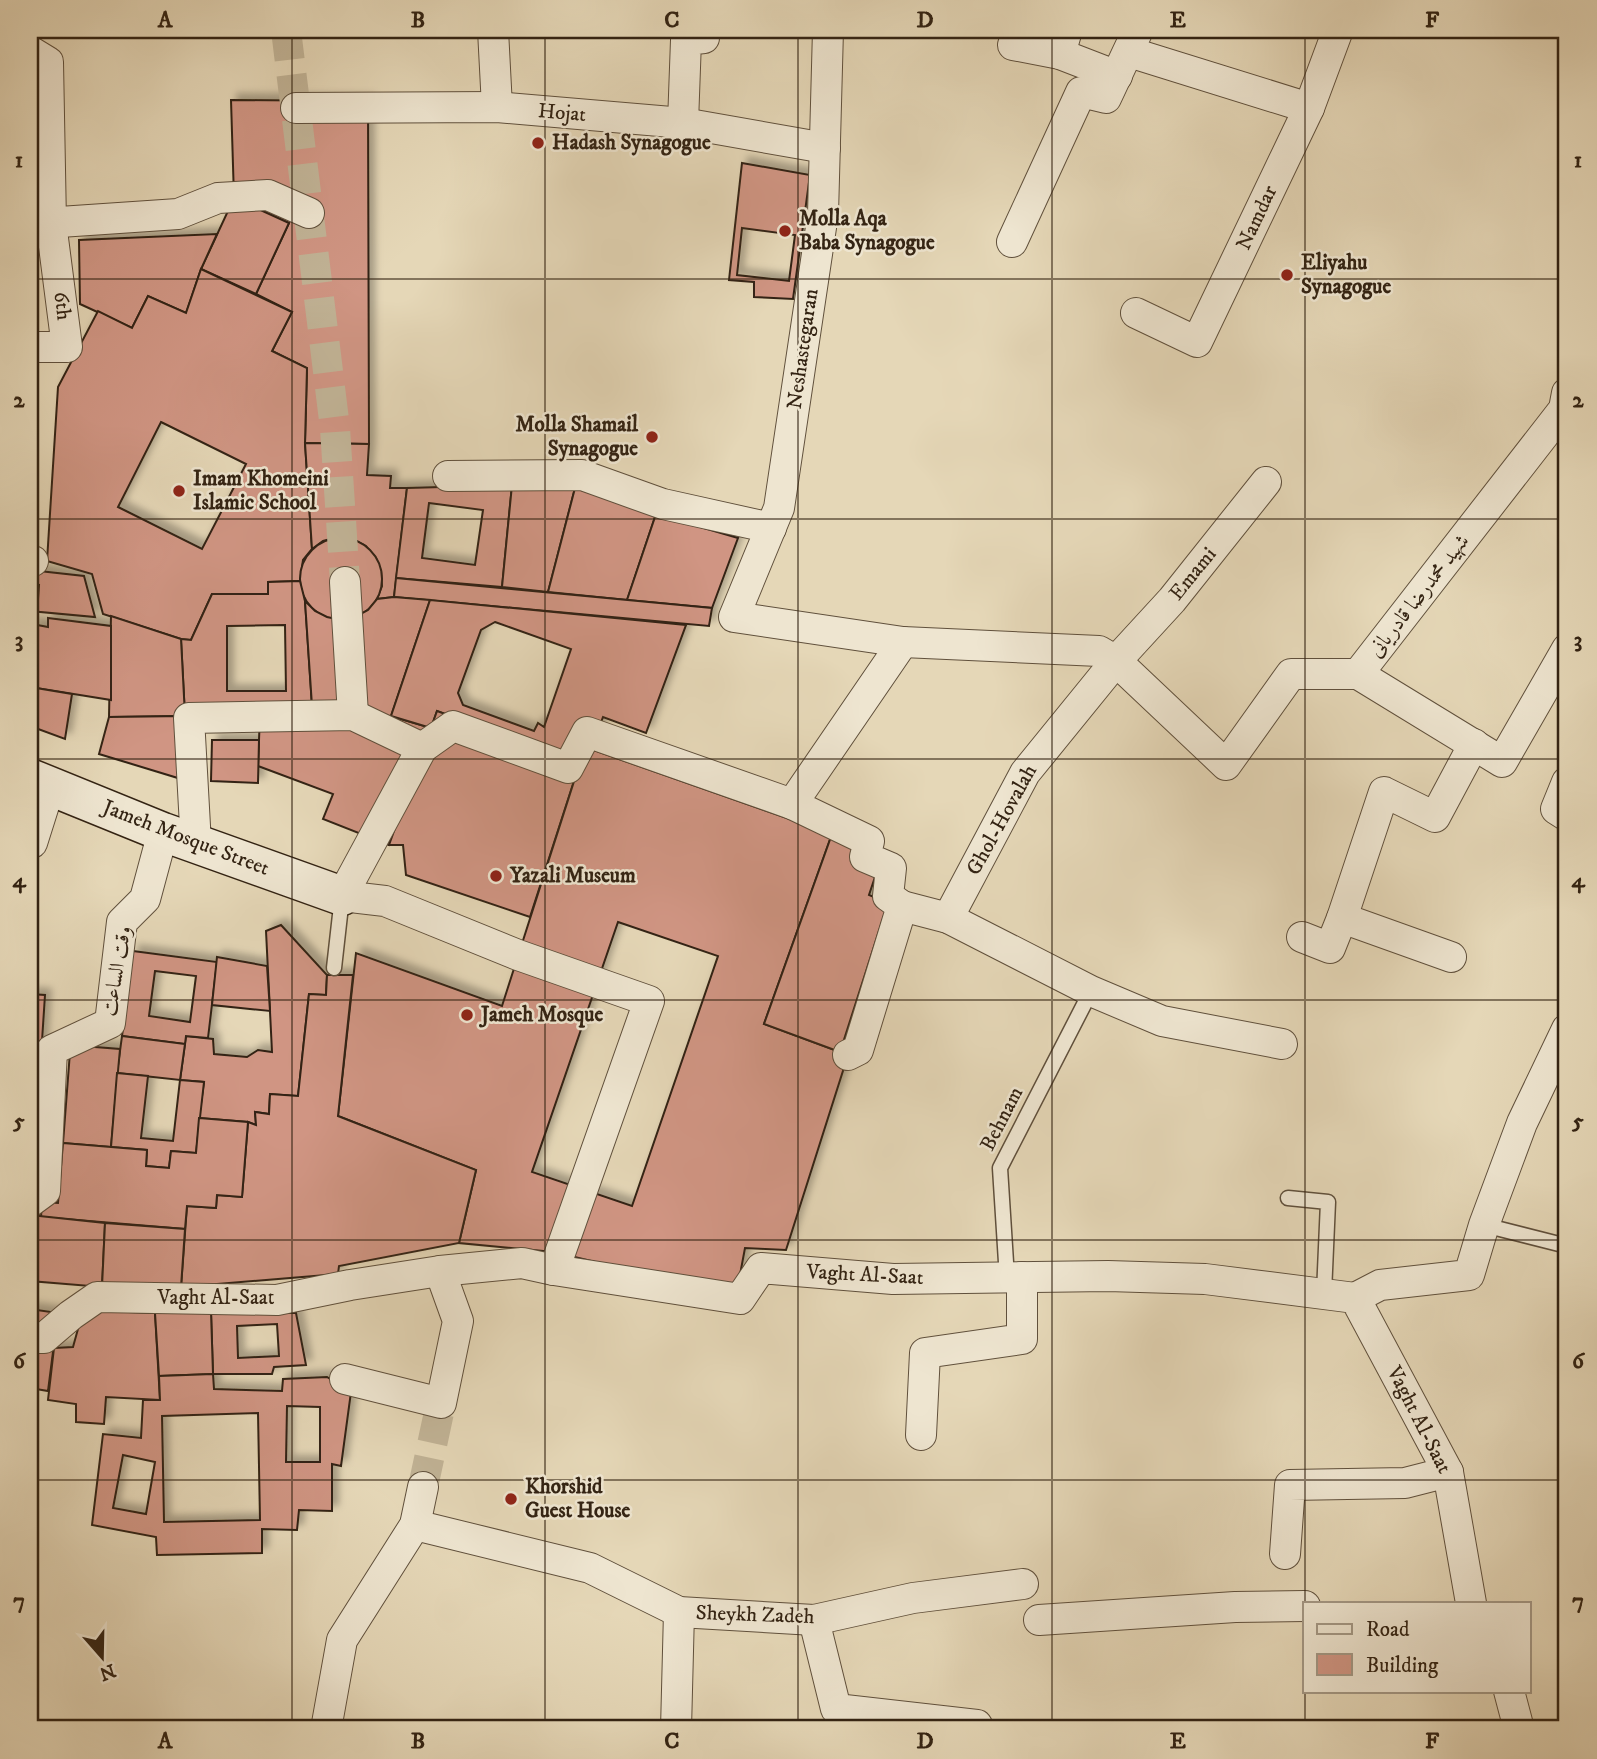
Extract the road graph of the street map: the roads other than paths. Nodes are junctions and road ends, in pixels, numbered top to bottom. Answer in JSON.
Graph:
{"nodes":[{"id":1,"x":493,"y":30,"type":"edge"},
{"id":2,"x":704,"y":30,"type":"edge"},
{"id":3,"x":828,"y":30,"type":"edge"},
{"id":4,"x":1338,"y":30,"type":"edge"},
{"id":5,"x":1063,"y":42,"type":"edge"},
{"id":6,"x":1013,"y":45,"type":"dead end"},
{"id":7,"x":30,"y":51,"type":"edge"},
{"id":8,"x":1128,"y":53,"type":"edge"},
{"id":9,"x":498,"y":107,"type":"junction"},
{"id":10,"x":296,"y":108,"type":"dead end"},
{"id":11,"x":1310,"y":108,"type":"junction"},
{"id":12,"x":683,"y":123,"type":"junction"},
{"id":13,"x":825,"y":148,"type":"junction"},
{"id":14,"x":309,"y":213,"type":"dead end"},
{"id":15,"x":41,"y":223,"type":"edge"},
{"id":16,"x":1012,"y":243,"type":"dead end"},
{"id":17,"x":1136,"y":313,"type":"dead end"},
{"id":18,"x":30,"y":347,"type":"edge"},
{"id":19,"x":1566,"y":404,"type":"edge"},
{"id":20,"x":448,"y":476,"type":"dead end"},
{"id":21,"x":1266,"y":482,"type":"dead end"},
{"id":22,"x":771,"y":528,"type":"junction"},
{"id":23,"x":345,"y":582,"type":"tunnel mouth"},
{"id":24,"x":903,"y":642,"type":"junction"},
{"id":25,"x":1566,"y":651,"type":"edge"},
{"id":26,"x":1116,"y":661,"type":"junction"},
{"id":27,"x":1358,"y":674,"type":"junction"},
{"id":28,"x":1567,"y":700,"type":"edge"},
{"id":29,"x":353,"y":715,"type":"junction"},
{"id":30,"x":1474,"y":744,"type":"junction"},
{"id":31,"x":422,"y":748,"type":"junction"},
{"id":32,"x":40,"y":782,"type":"edge"},
{"id":33,"x":1567,"y":782,"type":"edge"},
{"id":34,"x":792,"y":804,"type":"junction"},
{"id":35,"x":1567,"y":816,"type":"edge"},
{"id":36,"x":179,"y":838,"type":"junction"},
{"id":37,"x":30,"y":847,"type":"edge"},
{"id":38,"x":342,"y":895,"type":"junction"},
{"id":39,"x":902,"y":906,"type":"junction"},
{"id":40,"x":948,"y":918,"type":"junction"},
{"id":41,"x":1342,"y":918,"type":"junction"},
{"id":42,"x":1303,"y":937,"type":"dead end"},
{"id":43,"x":1451,"y":957,"type":"dead end"},
{"id":44,"x":334,"y":968,"type":"dead end"},
{"id":45,"x":1091,"y":991,"type":"junction"},
{"id":46,"x":1567,"y":1029,"type":"edge"},
{"id":47,"x":1282,"y":1044,"type":"dead end"},
{"id":48,"x":848,"y":1055,"type":"dead end"},
{"id":49,"x":1287,"y":1198,"type":"dead end"},
{"id":50,"x":30,"y":1202,"type":"edge"},
{"id":51,"x":1484,"y":1225,"type":"junction"},
{"id":52,"x":1567,"y":1246,"type":"edge"},
{"id":53,"x":554,"y":1270,"type":"junction"},
{"id":54,"x":440,"y":1271,"type":"junction"},
{"id":55,"x":1015,"y":1277,"type":"junction"},
{"id":56,"x":1324,"y":1293,"type":"junction"},
{"id":57,"x":1355,"y":1298,"type":"junction"},
{"id":58,"x":30,"y":1338,"type":"edge"},
{"id":59,"x":345,"y":1379,"type":"dead end"},
{"id":60,"x":921,"y":1435,"type":"dead end"},
{"id":61,"x":1448,"y":1472,"type":"junction"},
{"id":62,"x":423,"y":1487,"type":"tunnel mouth"},
{"id":63,"x":415,"y":1525,"type":"junction"},
{"id":64,"x":1285,"y":1554,"type":"dead end"},
{"id":65,"x":1023,"y":1584,"type":"dead end"},
{"id":66,"x":1289,"y":1600,"type":"edge"},
{"id":67,"x":1471,"y":1602,"type":"edge"},
{"id":68,"x":679,"y":1612,"type":"junction"},
{"id":69,"x":814,"y":1620,"type":"junction"},
{"id":70,"x":1039,"y":1620,"type":"dead end"},
{"id":71,"x":1509,"y":1692,"type":"edge"},
{"id":72,"x":892,"y":1723,"type":"edge"},
{"id":73,"x":977,"y":1725,"type":"dead end"},
{"id":74,"x":326,"y":1729,"type":"edge"},
{"id":75,"x":676,"y":1729,"type":"edge"},
{"id":76,"x":1519,"y":1729,"type":"edge"}],
"edges":[{"from":1,"to":9,"type":"street"},
{"from":2,"to":12,"type":"street"},
{"from":3,"to":13,"type":"street","name":"Neshastegaran"},
{"from":4,"to":11,"type":"street","name":"Namdar"},
{"from":5,"to":6,"type":"street"},
{"from":5,"to":8,"type":"street"},
{"from":7,"to":15,"type":"street","name":"6th"},
{"from":8,"to":11,"type":"street"},
{"from":8,"to":16,"type":"street"},
{"from":9,"to":10,"type":"street","name":"Hojat"},
{"from":9,"to":12,"type":"street","name":"Hojat"},
{"from":11,"to":17,"type":"street","name":"Namdar"},
{"from":12,"to":13,"type":"street","name":"Hojat"},
{"from":13,"to":22,"type":"street","name":"Neshastegaran"},
{"from":14,"to":15,"type":"street"},
{"from":15,"to":18,"type":"street","name":"6th"},
{"from":19,"to":27,"type":"street","name":"شهید محمدرضا قادریانی"},
{"from":20,"to":22,"type":"street"},
{"from":21,"to":26,"type":"street","name":"Emami"},
{"from":22,"to":24,"type":"street","name":"Neshastegaran"},
{"from":23,"to":29,"type":"street"},
{"from":24,"to":26,"type":"street"},
{"from":24,"to":34,"type":"street"},
{"from":25,"to":28,"type":"street"},
{"from":25,"to":30,"type":"street"},
{"from":26,"to":27,"type":"street","name":"شهید محمدرضا قادریانی"},
{"from":26,"to":40,"type":"street","name":"Ghol-Hovalah"},
{"from":27,"to":30,"type":"street"},
{"from":29,"to":31,"type":"street"},
{"from":29,"to":36,"type":"street"},
{"from":30,"to":41,"type":"street"},
{"from":31,"to":34,"type":"street"},
{"from":31,"to":38,"type":"street"},
{"from":32,"to":36,"type":"street","name":"Jameh Mosque Street"},
{"from":32,"to":37,"type":"street"},
{"from":33,"to":35,"type":"street"},
{"from":34,"to":39,"type":"street"},
{"from":36,"to":38,"type":"street","name":"Jameh Mosque Street"},
{"from":36,"to":50,"type":"street","name":"وقت الساعت"},
{"from":38,"to":44,"type":"lane"},
{"from":38,"to":53,"type":"street"},
{"from":39,"to":40,"type":"street"},
{"from":39,"to":48,"type":"street"},
{"from":40,"to":45,"type":"street"},
{"from":41,"to":42,"type":"street"},
{"from":41,"to":43,"type":"street"},
{"from":45,"to":47,"type":"street"},
{"from":45,"to":55,"type":"lane","name":"Behnam"},
{"from":46,"to":51,"type":"street"},
{"from":49,"to":56,"type":"lane"},
{"from":51,"to":52,"type":"lane"},
{"from":51,"to":57,"type":"street"},
{"from":53,"to":54,"type":"street","name":"Vaght Al-Saat"},
{"from":53,"to":55,"type":"street","name":"Vaght Al-Saat"},
{"from":54,"to":58,"type":"street","name":"Vaght Al-Saat"},
{"from":54,"to":59,"type":"street"},
{"from":55,"to":56,"type":"street","name":"Vaght Al-Saat"},
{"from":55,"to":60,"type":"street"},
{"from":56,"to":57,"type":"street","name":"Vaght Al-Saat"},
{"from":57,"to":61,"type":"street","name":"Vaght Al-Saat"},
{"from":61,"to":64,"type":"street"},
{"from":61,"to":67,"type":"street","name":"Vaght Al-Saat"},
{"from":62,"to":63,"type":"street"},
{"from":63,"to":68,"type":"street","name":"Sheykh Zadeh"},
{"from":63,"to":74,"type":"street"},
{"from":65,"to":69,"type":"street","name":"Sheykh Zadeh"},
{"from":66,"to":70,"type":"street"},
{"from":68,"to":69,"type":"street","name":"Sheykh Zadeh"},
{"from":68,"to":75,"type":"street"},
{"from":69,"to":72,"type":"street"},
{"from":71,"to":76,"type":"street"},
{"from":72,"to":73,"type":"street"}]}
